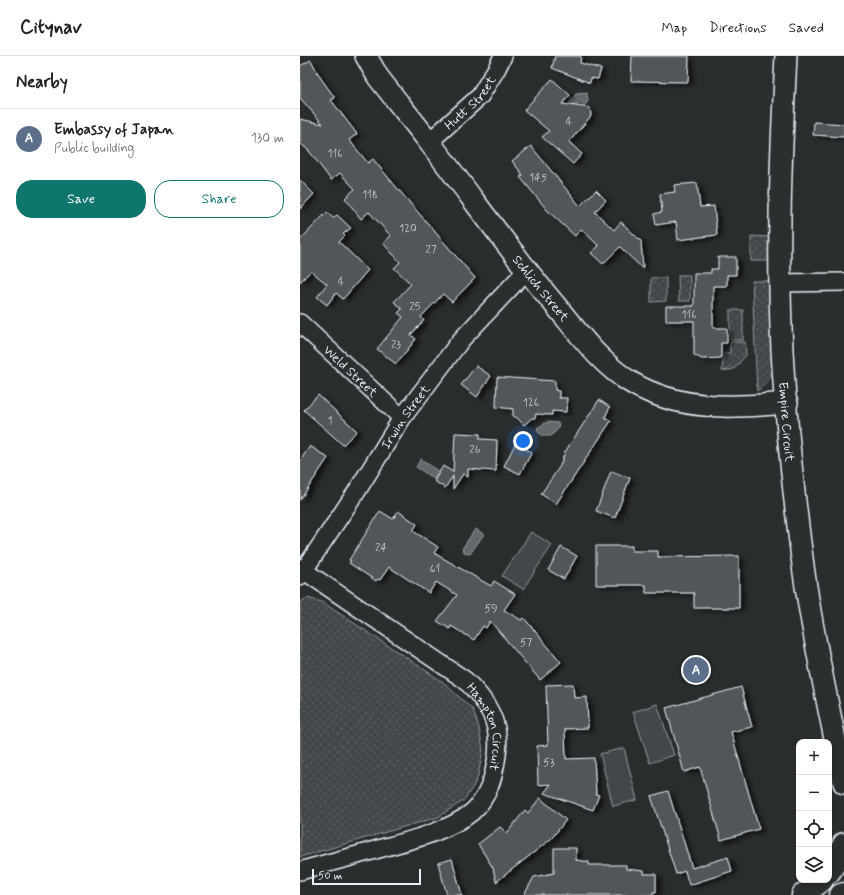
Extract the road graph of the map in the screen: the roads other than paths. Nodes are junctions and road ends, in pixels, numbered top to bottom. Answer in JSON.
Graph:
{"nodes":[{"id":1,"x":366,"y":56,"type":"edge"},
{"id":2,"x":503,"y":56,"type":"edge"},
{"id":3,"x":786,"y":56,"type":"edge"},
{"id":4,"x":429,"y":142,"type":"junction"},
{"id":5,"x":526,"y":271,"type":"junction"},
{"id":6,"x":844,"y":282,"type":"edge"},
{"id":7,"x":781,"y":283,"type":"junction"},
{"id":8,"x":300,"y":323,"type":"edge"},
{"id":9,"x":787,"y":403,"type":"junction"},
{"id":10,"x":402,"y":418,"type":"junction"},
{"id":11,"x":301,"y":572,"type":"edge"},
{"id":12,"x":844,"y":783,"type":"edge"},
{"id":13,"x":844,"y":844,"type":"edge"},
{"id":14,"x":832,"y":868,"type":"edge"},
{"id":15,"x":300,"y":871,"type":"edge"},
{"id":16,"x":818,"y":883,"type":"edge"},
{"id":17,"x":844,"y":894,"type":"edge"},
{"id":18,"x":803,"y":895,"type":"edge"},
{"id":19,"x":840,"y":895,"type":"edge"}],
"edges":[{"from":1,"to":4,"type":"street","name":"Schlich Street"},
{"from":2,"to":4,"type":"street","name":"Hutt Street"},
{"from":3,"to":7,"type":"street","name":"Empire Circuit"},
{"from":4,"to":5,"type":"street","name":"Schlich Street"},
{"from":5,"to":9,"type":"street","name":"Schlich Street"},
{"from":5,"to":10,"type":"street","name":"Irwin Street"},
{"from":6,"to":7,"type":"street"},
{"from":7,"to":9,"type":"street","name":"Empire Circuit"},
{"from":8,"to":10,"type":"street","name":"Weld Street"},
{"from":9,"to":12,"type":"street","name":"Empire Circuit"},
{"from":10,"to":11,"type":"street","name":"Irwin Street"},
{"from":11,"to":15,"type":"street","name":"Hampton Circuit"},
{"from":13,"to":14,"type":"highway"},
{"from":16,"to":18,"type":"highway"},
{"from":17,"to":19,"type":"highway"}]}
